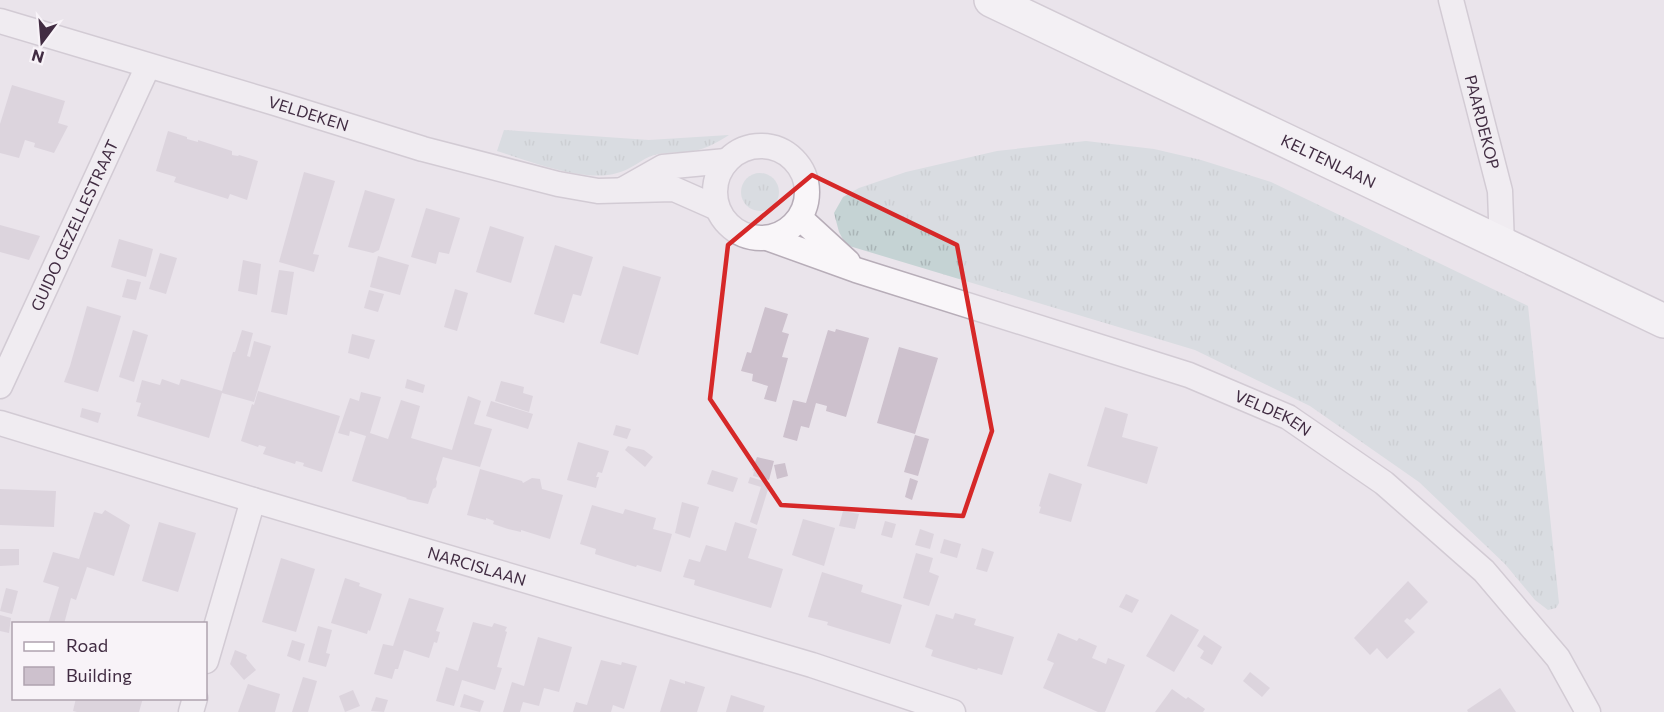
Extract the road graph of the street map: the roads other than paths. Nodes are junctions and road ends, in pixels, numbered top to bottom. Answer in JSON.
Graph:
{"nodes":[{"id":1,"x":992,"y":0,"type":"edge"},
{"id":2,"x":1451,"y":0,"type":"edge"},
{"id":3,"x":0,"y":21,"type":"edge"},
{"id":4,"x":148,"y":66,"type":"junction"},
{"id":5,"x":726,"y":161,"type":"junction"},
{"id":6,"x":621,"y":191,"type":"junction"},
{"id":7,"x":717,"y":208,"type":"junction"},
{"id":8,"x":800,"y":218,"type":"junction"},
{"id":9,"x":767,"y":238,"type":"junction"},
{"id":10,"x":1502,"y":245,"type":"junction"},
{"id":11,"x":856,"y":270,"type":"junction"},
{"id":12,"x":1664,"y":321,"type":"edge"},
{"id":13,"x":0,"y":386,"type":"edge"},
{"id":14,"x":0,"y":423,"type":"edge"},
{"id":15,"x":253,"y":500,"type":"junction"},
{"id":16,"x":207,"y":658,"type":"edge"},
{"id":17,"x":953,"y":712,"type":"edge"},
{"id":18,"x":1588,"y":712,"type":"edge"}],
"edges":[{"from":1,"to":10,"type":"main road","name":"KELTENLAAN"},
{"from":2,"to":10,"type":"street","name":"PAARDEKOP"},
{"from":3,"to":4,"type":"street","name":"VELDEKEN"},
{"from":4,"to":6,"type":"street","name":"VELDEKEN"},
{"from":4,"to":13,"type":"street","name":"GUIDO GEZELLESTRAAT"},
{"from":5,"to":6,"type":"street"},
{"from":5,"to":7,"type":"street"},
{"from":5,"to":8,"type":"street"},
{"from":6,"to":7,"type":"street","name":"VELDEKEN"},
{"from":7,"to":9,"type":"street","name":"VELDEKEN"},
{"from":8,"to":9,"type":"street"},
{"from":8,"to":11,"type":"street","name":"VELDEKEN"},
{"from":9,"to":11,"type":"street","name":"VELDEKEN"},
{"from":10,"to":12,"type":"main road","name":"KELTENLAAN"},
{"from":11,"to":18,"type":"street","name":"VELDEKEN"},
{"from":14,"to":15,"type":"street","name":"NARCISLAAN"},
{"from":15,"to":16,"type":"street"},
{"from":15,"to":17,"type":"street","name":"NARCISLAAN"}]}
